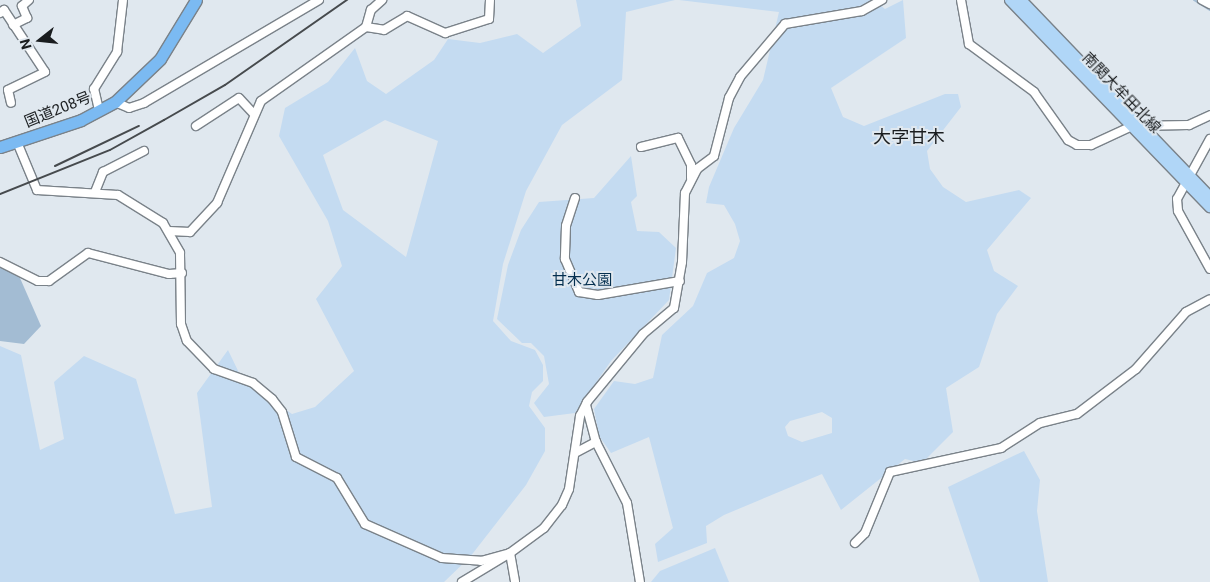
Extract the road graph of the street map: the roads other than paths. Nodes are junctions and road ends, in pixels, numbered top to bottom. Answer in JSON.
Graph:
{"nodes":[{"id":1,"x":29,"y":0,"type":"edge"},
{"id":2,"x":123,"y":0,"type":"edge"},
{"id":3,"x":196,"y":0,"type":"edge"},
{"id":4,"x":320,"y":0,"type":"edge"},
{"id":5,"x":382,"y":0,"type":"edge"},
{"id":6,"x":490,"y":0,"type":"edge"},
{"id":7,"x":882,"y":0,"type":"edge"},
{"id":8,"x":961,"y":0,"type":"edge"},
{"id":9,"x":1010,"y":0,"type":"edge"},
{"id":10,"x":1021,"y":0,"type":"edge"},
{"id":11,"x":1202,"y":0,"type":"edge"},
{"id":12,"x":1210,"y":4,"type":"edge"},
{"id":13,"x":0,"y":13,"type":"edge"},
{"id":14,"x":13,"y":25,"type":"junction"},
{"id":15,"x":366,"y":27,"type":"junction"},
{"id":16,"x":115,"y":102,"type":"junction"},
{"id":17,"x":11,"y":103,"type":"dead end"},
{"id":18,"x":99,"y":110,"type":"junction"},
{"id":19,"x":253,"y":113,"type":"junction"},
{"id":20,"x":1210,"y":115,"type":"edge"},
{"id":21,"x":196,"y":126,"type":"dead end"},
{"id":22,"x":1132,"y":126,"type":"junction"},
{"id":23,"x":1144,"y":128,"type":"junction"},
{"id":24,"x":1210,"y":140,"type":"edge"},
{"id":25,"x":17,"y":142,"type":"junction"},
{"id":26,"x":0,"y":147,"type":"edge"},
{"id":27,"x":641,"y":148,"type":"dead end"},
{"id":28,"x":144,"y":151,"type":"dead end"},
{"id":29,"x":1187,"y":178,"type":"junction"},
{"id":30,"x":692,"y":180,"type":"junction"},
{"id":31,"x":95,"y":192,"type":"junction"},
{"id":32,"x":1210,"y":197,"type":"edge"},
{"id":33,"x":575,"y":198,"type":"dead end"},
{"id":34,"x":1210,"y":207,"type":"edge"},
{"id":35,"x":169,"y":231,"type":"junction"},
{"id":36,"x":0,"y":262,"type":"edge"},
{"id":37,"x":1210,"y":269,"type":"edge"},
{"id":38,"x":182,"y":273,"type":"junction"},
{"id":39,"x":680,"y":281,"type":"junction"},
{"id":40,"x":1210,"y":299,"type":"edge"},
{"id":41,"x":586,"y":405,"type":"junction"},
{"id":42,"x":596,"y":442,"type":"junction"},
{"id":43,"x":575,"y":453,"type":"junction"},
{"id":44,"x":855,"y":543,"type":"dead end"},
{"id":45,"x":510,"y":553,"type":"junction"},
{"id":46,"x":462,"y":582,"type":"edge"},
{"id":47,"x":515,"y":582,"type":"edge"},
{"id":48,"x":640,"y":582,"type":"edge"}],
"edges":[{"from":1,"to":14,"type":"street"},
{"from":2,"to":18,"type":"street"},
{"from":3,"to":16,"type":"highway","name":"国道208号"},
{"from":4,"to":16,"type":"street"},
{"from":5,"to":15,"type":"street"},
{"from":6,"to":15,"type":"street"},
{"from":7,"to":30,"type":"street"},
{"from":8,"to":22,"type":"street"},
{"from":9,"to":22,"type":"main road","name":"南関大牟田北線"},
{"from":10,"to":23,"type":"main road","name":"南関大牟田北線"},
{"from":11,"to":12,"type":"street"},
{"from":13,"to":14,"type":"street"},
{"from":14,"to":17,"type":"street"},
{"from":15,"to":19,"type":"street"},
{"from":16,"to":18,"type":"highway","name":"国道208号"},
{"from":18,"to":25,"type":"highway","name":"国道208号"},
{"from":19,"to":21,"type":"street"},
{"from":19,"to":35,"type":"street"},
{"from":20,"to":23,"type":"street"},
{"from":22,"to":23,"type":"street"},
{"from":22,"to":29,"type":"main road","name":"南関大牟田北線"},
{"from":23,"to":29,"type":"main road","name":"南関大牟田北線"},
{"from":24,"to":29,"type":"street"},
{"from":25,"to":26,"type":"highway","name":"国道208号"},
{"from":25,"to":31,"type":"street"},
{"from":27,"to":30,"type":"street"},
{"from":28,"to":31,"type":"street"},
{"from":29,"to":32,"type":"main road","name":"南関大牟田北線"},
{"from":29,"to":34,"type":"main road","name":"南関大牟田北線"},
{"from":29,"to":37,"type":"street"},
{"from":30,"to":39,"type":"street"},
{"from":31,"to":35,"type":"street"},
{"from":33,"to":39,"type":"street"},
{"from":35,"to":38,"type":"street"},
{"from":36,"to":38,"type":"street"},
{"from":38,"to":45,"type":"street"},
{"from":39,"to":41,"type":"street"},
{"from":40,"to":44,"type":"street"},
{"from":41,"to":42,"type":"street"},
{"from":41,"to":43,"type":"street"},
{"from":42,"to":43,"type":"street"},
{"from":42,"to":48,"type":"street"},
{"from":43,"to":45,"type":"street"},
{"from":45,"to":46,"type":"street"},
{"from":45,"to":47,"type":"street"}]}
